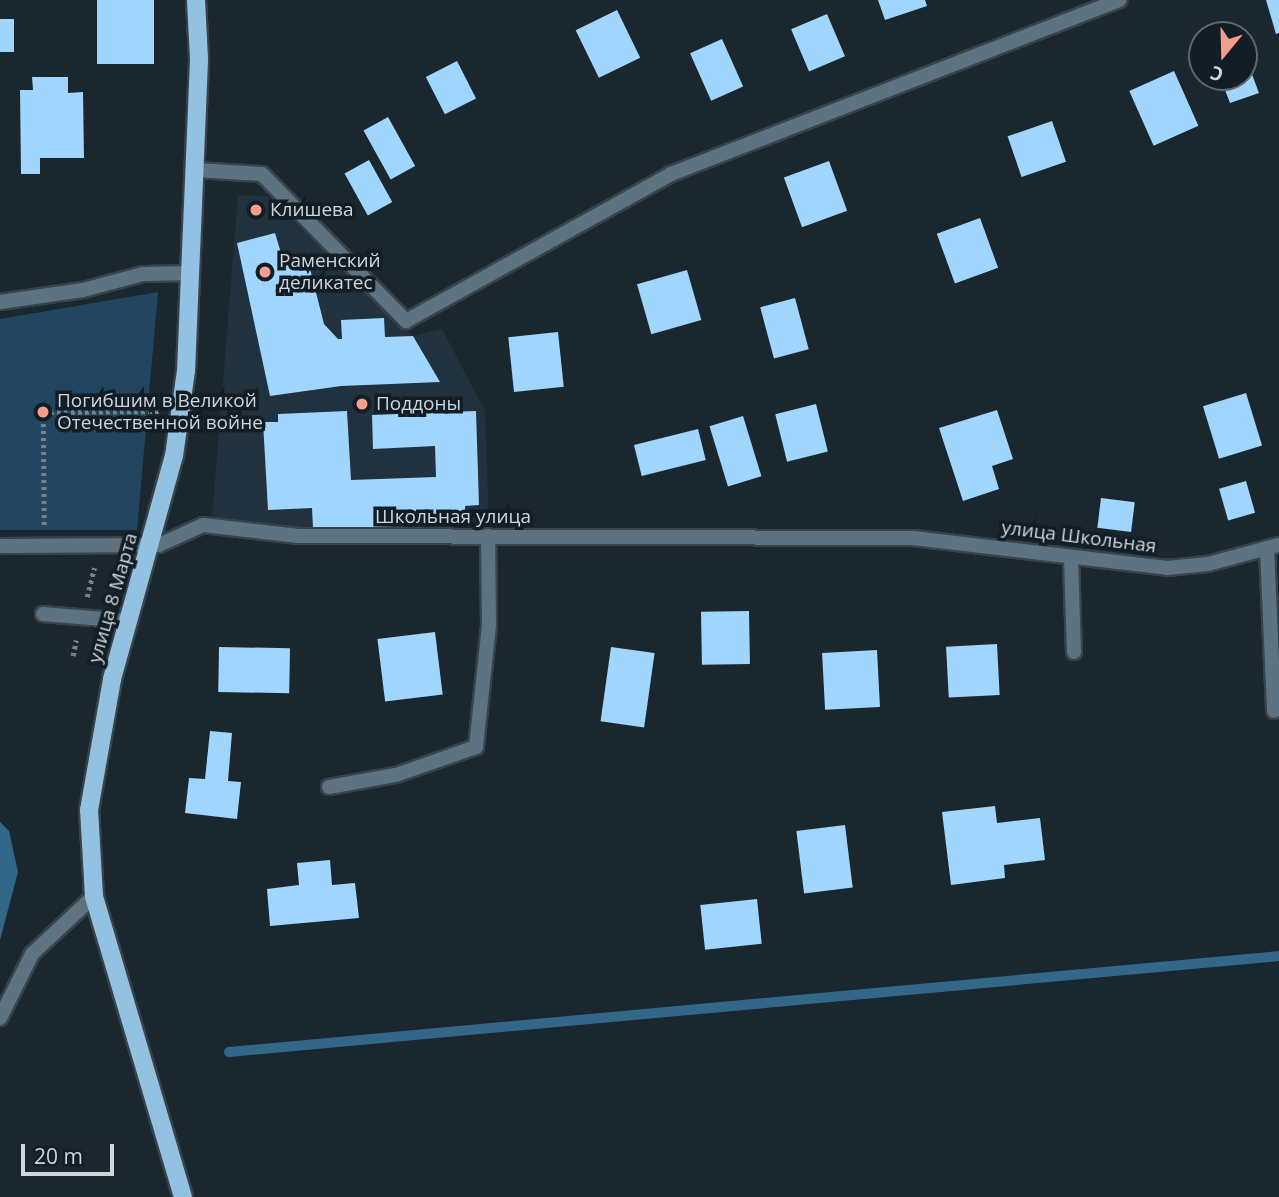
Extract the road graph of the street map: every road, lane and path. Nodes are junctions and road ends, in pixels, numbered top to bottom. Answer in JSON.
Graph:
{"nodes":[{"id":1,"x":196,"y":0,"type":"edge"},
{"id":2,"x":1119,"y":0,"type":"edge"},
{"id":3,"x":196,"y":170,"type":"junction"},
{"id":4,"x":191,"y":273,"type":"junction"},
{"id":5,"x":0,"y":302,"type":"edge"},
{"id":6,"x":180,"y":411,"type":"junction"},
{"id":7,"x":488,"y":536,"type":"junction"},
{"id":8,"x":913,"y":538,"type":"joint"},
{"id":9,"x":44,"y":543,"type":"junction"},
{"id":10,"x":151,"y":545,"type":"junction"},
{"id":11,"x":0,"y":546,"type":"edge"},
{"id":12,"x":1273,"y":547,"type":"edge"},
{"id":13,"x":1071,"y":558,"type":"junction"},
{"id":14,"x":43,"y":614,"type":"dead end"},
{"id":15,"x":128,"y":621,"type":"junction"},
{"id":16,"x":1074,"y":652,"type":"dead end"},
{"id":17,"x":1274,"y":712,"type":"dead end"},
{"id":18,"x":328,"y":787,"type":"dead end"},
{"id":19,"x":94,"y":896,"type":"junction"},
{"id":20,"x":0,"y":1018,"type":"edge"},
{"id":21,"x":183,"y":1197,"type":"edge"}],
"edges":[{"from":1,"to":3,"type":"main road","name":"улица 8 Марта"},
{"from":2,"to":3,"type":"street"},
{"from":3,"to":4,"type":"main road","name":"улица 8 Марта"},
{"from":4,"to":5,"type":"street"},
{"from":4,"to":6,"type":"main road","name":"улица 8 Марта"},
{"from":6,"to":9,"type":"path"},
{"from":6,"to":10,"type":"main road","name":"улица 8 Марта"},
{"from":7,"to":8,"type":"street","name":"Школьная улица"},
{"from":7,"to":10,"type":"street","name":"Школьная улица"},
{"from":7,"to":18,"type":"street"},
{"from":8,"to":13,"type":"street","name":"улица Школьная"},
{"from":9,"to":10,"type":"street","name":"Школьная улица"},
{"from":9,"to":11,"type":"street","name":"Школьная улица"},
{"from":10,"to":15,"type":"main road","name":"улица 8 Марта"},
{"from":12,"to":13,"type":"street","name":"улица Школьная"},
{"from":12,"to":17,"type":"street"},
{"from":13,"to":16,"type":"street"},
{"from":14,"to":15,"type":"street"},
{"from":15,"to":19,"type":"main road","name":"улица 8 Марта"},
{"from":19,"to":20,"type":"street"},
{"from":19,"to":21,"type":"main road","name":"улица 8 Марта"}]}
